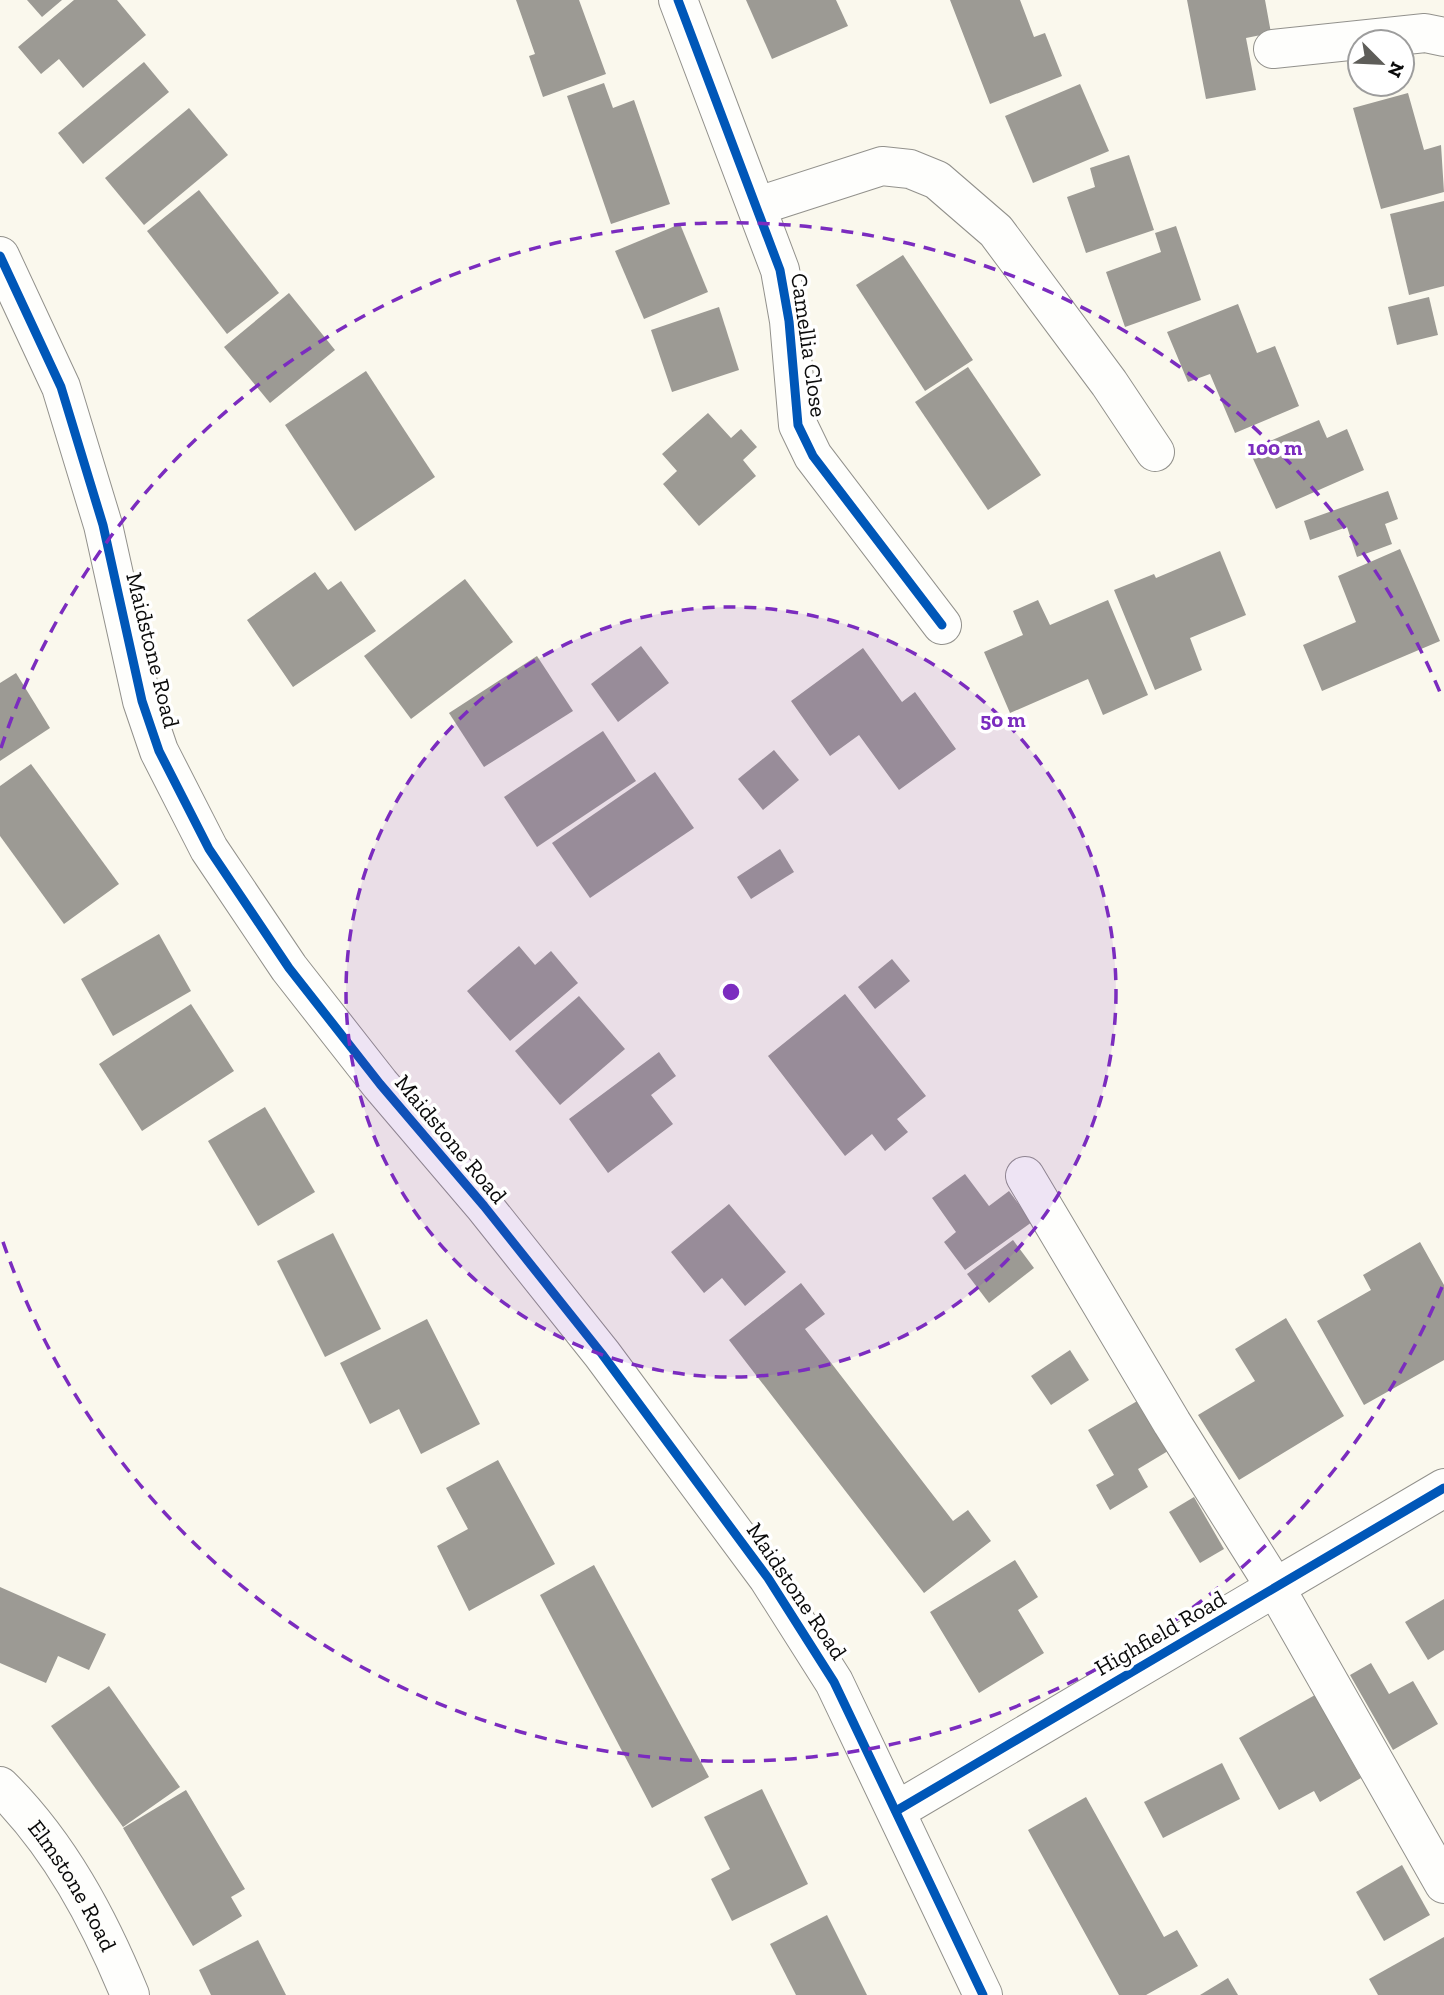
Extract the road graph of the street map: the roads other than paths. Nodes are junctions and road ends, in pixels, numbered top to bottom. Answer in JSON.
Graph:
{"nodes":[{"id":1,"x":678,"y":0,"type":"edge"},
{"id":2,"x":1444,"y":37,"type":"edge"},
{"id":3,"x":1273,"y":49,"type":"dead end"},
{"id":4,"x":758,"y":206,"type":"junction"},
{"id":5,"x":0,"y":256,"type":"edge"},
{"id":6,"x":1155,"y":452,"type":"dead end"},
{"id":7,"x":942,"y":625,"type":"dead end"},
{"id":8,"x":1025,"y":1176,"type":"dead end"},
{"id":9,"x":1444,"y":1488,"type":"edge"},
{"id":10,"x":1275,"y":1587,"type":"junction"},
{"id":11,"x":0,"y":1786,"type":"edge"},
{"id":12,"x":896,"y":1811,"type":"junction"},
{"id":13,"x":1444,"y":1884,"type":"edge"},
{"id":14,"x":130,"y":1995,"type":"edge"},
{"id":15,"x":983,"y":1995,"type":"edge"}],
"edges":[{"from":1,"to":4,"type":"street","name":"Camellia Close"},
{"from":2,"to":3,"type":"street"},
{"from":4,"to":6,"type":"street"},
{"from":4,"to":7,"type":"street","name":"Camellia Close"},
{"from":5,"to":12,"type":"street","name":"Maidstone Road"},
{"from":8,"to":10,"type":"street"},
{"from":9,"to":10,"type":"street","name":"Highfield Road"},
{"from":10,"to":12,"type":"street","name":"Highfield Road"},
{"from":10,"to":13,"type":"street"},
{"from":11,"to":14,"type":"street","name":"Elmstone Road"},
{"from":12,"to":15,"type":"street","name":"Maidstone Road"}]}
